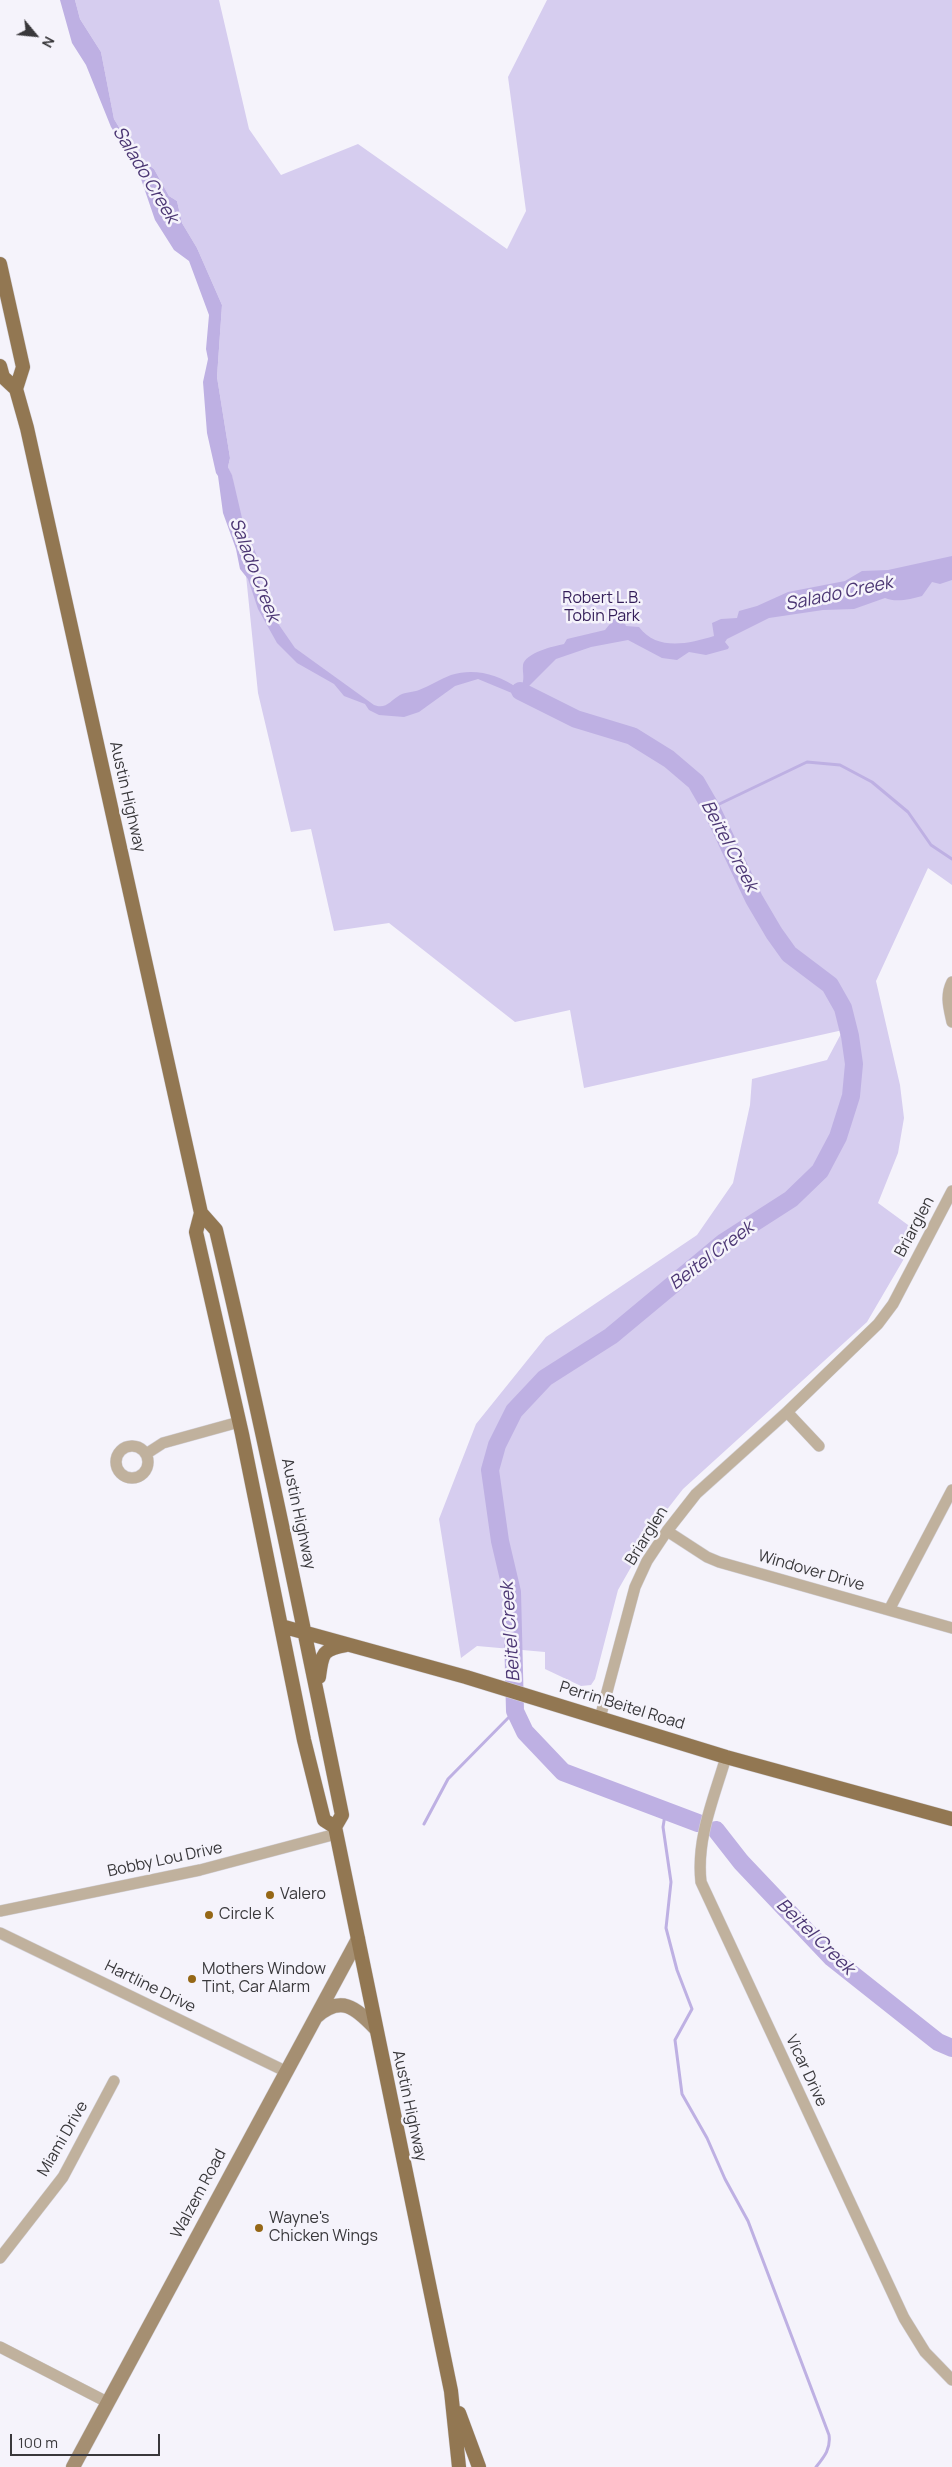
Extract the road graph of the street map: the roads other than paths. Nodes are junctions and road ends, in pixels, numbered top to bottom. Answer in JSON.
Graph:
{"nodes":[{"id":1,"x":0,"y":264,"type":"edge"},
{"id":2,"x":0,"y":366,"type":"edge"},
{"id":3,"x":16,"y":389,"type":"junction"},
{"id":4,"x":952,"y":982,"type":"edge"},
{"id":5,"x":952,"y":1022,"type":"edge"},
{"id":6,"x":952,"y":1191,"type":"edge"},
{"id":7,"x":201,"y":1214,"type":"junction"},
{"id":8,"x":787,"y":1412,"type":"junction"},
{"id":9,"x":239,"y":1422,"type":"junction"},
{"id":10,"x":819,"y":1446,"type":"dead end"},
{"id":11,"x":146,"y":1454,"type":"dead end"},
{"id":12,"x":952,"y":1490,"type":"edge"},
{"id":13,"x":667,"y":1531,"type":"junction"},
{"id":14,"x":889,"y":1610,"type":"junction"},
{"id":15,"x":281,"y":1626,"type":"junction"},
{"id":16,"x":952,"y":1628,"type":"edge"},
{"id":17,"x":306,"y":1632,"type":"junction"},
{"id":18,"x":349,"y":1644,"type":"junction"},
{"id":19,"x":318,"y":1694,"type":"junction"},
{"id":20,"x":600,"y":1718,"type":"junction"},
{"id":21,"x":726,"y":1757,"type":"junction"},
{"id":22,"x":952,"y":1818,"type":"edge"},
{"id":23,"x":335,"y":1830,"type":"junction"},
{"id":24,"x":0,"y":1911,"type":"edge"},
{"id":25,"x":0,"y":1933,"type":"edge"},
{"id":26,"x":358,"y":1939,"type":"junction"},
{"id":27,"x":313,"y":2019,"type":"junction"},
{"id":28,"x":374,"y":2028,"type":"junction"},
{"id":29,"x":286,"y":2071,"type":"junction"},
{"id":30,"x":114,"y":2081,"type":"dead end"},
{"id":31,"x":0,"y":2258,"type":"edge"},
{"id":32,"x":0,"y":2347,"type":"edge"},
{"id":33,"x":952,"y":2380,"type":"edge"},
{"id":34,"x":451,"y":2391,"type":"junction"},
{"id":35,"x":108,"y":2402,"type":"junction"},
{"id":36,"x":73,"y":2467,"type":"edge"},
{"id":37,"x":459,"y":2467,"type":"edge"},
{"id":38,"x":479,"y":2467,"type":"edge"}],
"edges":[{"from":1,"to":3,"type":"main road"},
{"from":2,"to":3,"type":"main road","name":"Austin Highway"},
{"from":3,"to":7,"type":"main road","name":"Austin Highway"},
{"from":4,"to":5,"type":"street"},
{"from":6,"to":8,"type":"street","name":"Briarglen"},
{"from":7,"to":9,"type":"main road","name":"Austin Highway"},
{"from":7,"to":17,"type":"main road","name":"Austin Highway"},
{"from":8,"to":10,"type":"street"},
{"from":8,"to":13,"type":"street","name":"Briarglen"},
{"from":9,"to":11,"type":"street"},
{"from":9,"to":15,"type":"main road","name":"Austin Highway"},
{"from":12,"to":14,"type":"street"},
{"from":13,"to":14,"type":"street","name":"Windover Drive"},
{"from":13,"to":20,"type":"street","name":"Briarglen"},
{"from":14,"to":16,"type":"street","name":"Windover Drive"},
{"from":15,"to":17,"type":"main road","name":"Perrin Beitel Road"},
{"from":15,"to":23,"type":"main road","name":"Austin Highway"},
{"from":17,"to":18,"type":"main road","name":"Perrin Beitel Road"},
{"from":17,"to":19,"type":"main road","name":"Austin Highway"},
{"from":18,"to":19,"type":"main road"},
{"from":18,"to":20,"type":"main road","name":"Perrin Beitel Road"},
{"from":19,"to":23,"type":"main road","name":"Austin Highway"},
{"from":20,"to":21,"type":"main road","name":"Perrin Beitel Road"},
{"from":21,"to":22,"type":"main road","name":"Perrin Beitel Road"},
{"from":21,"to":33,"type":"street","name":"Vicar Drive"},
{"from":23,"to":24,"type":"street","name":"Bobby Lou Drive"},
{"from":23,"to":26,"type":"main road","name":"Austin Highway"},
{"from":25,"to":29,"type":"street","name":"Hartline Drive"},
{"from":26,"to":27,"type":"main road","name":"Walzem Road"},
{"from":26,"to":28,"type":"main road","name":"Austin Highway"},
{"from":27,"to":28,"type":"main road"},
{"from":27,"to":29,"type":"main road","name":"Walzem Road"},
{"from":28,"to":34,"type":"main road","name":"Austin Highway"},
{"from":29,"to":35,"type":"main road","name":"Walzem Road"},
{"from":30,"to":31,"type":"street","name":"Miami Drive"},
{"from":32,"to":35,"type":"street"},
{"from":34,"to":37,"type":"main road","name":"Austin Highway"},
{"from":34,"to":38,"type":"main road","name":"Austin Highway"},
{"from":35,"to":36,"type":"main road","name":"Walzem Road"}]}
